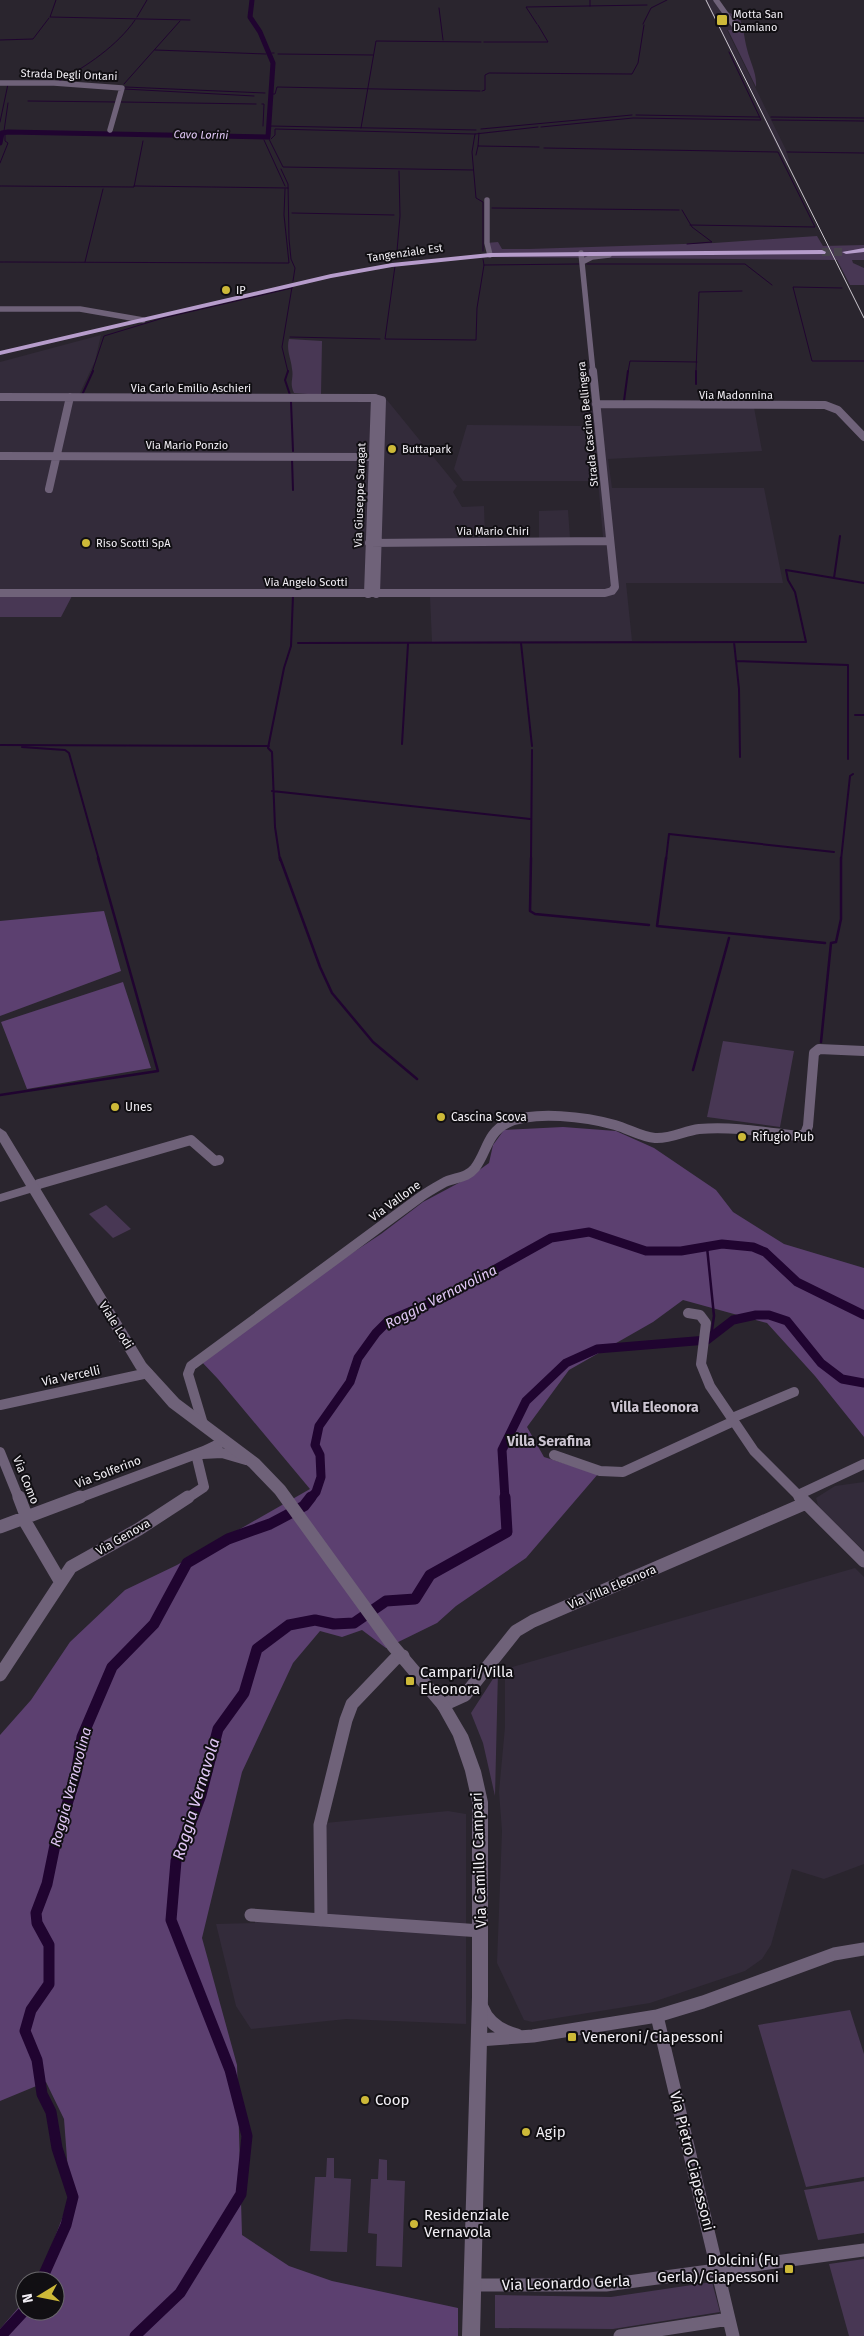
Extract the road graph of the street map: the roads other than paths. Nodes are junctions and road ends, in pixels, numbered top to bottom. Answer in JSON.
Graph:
{"nodes":[{"id":1,"x":716,"y":0,"type":"edge"},
{"id":2,"x":733,"y":24,"type":"dead end"},
{"id":3,"x":0,"y":83,"type":"edge"},
{"id":4,"x":110,"y":130,"type":"dead end"},
{"id":5,"x":487,"y":200,"type":"dead end"},
{"id":6,"x":822,"y":252,"type":"tunnel mouth"},
{"id":7,"x":846,"y":252,"type":"tunnel mouth"},
{"id":8,"x":864,"y":252,"type":"edge"},
{"id":9,"x":581,"y":253,"type":"junction"},
{"id":10,"x":668,"y":253,"type":"junction"},
{"id":11,"x":518,"y":254,"type":"junction"},
{"id":12,"x":490,"y":255,"type":"junction"},
{"id":13,"x":582,"y":262,"type":"junction"},
{"id":14,"x":0,"y":309,"type":"edge"},
{"id":15,"x":123,"y":321,"type":"junction"},
{"id":16,"x":76,"y":335,"type":"junction"},
{"id":17,"x":0,"y":347,"type":"edge"},
{"id":18,"x":0,"y":353,"type":"edge"},
{"id":19,"x":0,"y":360,"type":"edge"},
{"id":20,"x":0,"y":397,"type":"edge"},
{"id":21,"x":70,"y":397,"type":"junction"},
{"id":22,"x":379,"y":399,"type":"junction"},
{"id":23,"x":596,"y":404,"type":"junction"},
{"id":24,"x":864,"y":437,"type":"edge"},
{"id":25,"x":0,"y":456,"type":"edge"},
{"id":26,"x":56,"y":456,"type":"junction"},
{"id":27,"x":374,"y":457,"type":"junction"},
{"id":28,"x":49,"y":489,"type":"dead end"},
{"id":29,"x":373,"y":542,"type":"junction"},
{"id":30,"x":610,"y":542,"type":"junction"},
{"id":31,"x":612,"y":591,"type":"joint"},
{"id":32,"x":0,"y":593,"type":"edge"},
{"id":33,"x":372,"y":594,"type":"junction"},
{"id":34,"x":864,"y":1051,"type":"edge"},
{"id":35,"x":0,"y":1132,"type":"edge"},
{"id":36,"x":219,"y":1160,"type":"dead end"},
{"id":37,"x":33,"y":1188,"type":"junction"},
{"id":38,"x":0,"y":1198,"type":"edge"},
{"id":39,"x":688,"y":1313,"type":"dead end"},
{"id":40,"x":148,"y":1373,"type":"junction"},
{"id":41,"x":794,"y":1392,"type":"dead end"},
{"id":42,"x":0,"y":1406,"type":"edge"},
{"id":43,"x":733,"y":1419,"type":"junction"},
{"id":44,"x":202,"y":1424,"type":"junction"},
{"id":45,"x":224,"y":1440,"type":"junction"},
{"id":46,"x":0,"y":1452,"type":"edge"},
{"id":47,"x":196,"y":1454,"type":"junction"},
{"id":48,"x":554,"y":1455,"type":"dead end"},
{"id":49,"x":254,"y":1463,"type":"junction"},
{"id":50,"x":864,"y":1464,"type":"edge"},
{"id":51,"x":4,"y":1471,"type":"edge"},
{"id":52,"x":802,"y":1499,"type":"junction"},
{"id":53,"x":25,"y":1518,"type":"junction"},
{"id":54,"x":0,"y":1527,"type":"edge"},
{"id":55,"x":864,"y":1561,"type":"edge"},
{"id":56,"x":60,"y":1581,"type":"junction"},
{"id":57,"x":398,"y":1651,"type":"junction"},
{"id":58,"x":0,"y":1675,"type":"edge"},
{"id":59,"x":443,"y":1705,"type":"junction"},
{"id":60,"x":251,"y":1915,"type":"dead end"},
{"id":61,"x":321,"y":1920,"type":"junction"},
{"id":62,"x":481,"y":1931,"type":"junction"},
{"id":63,"x":864,"y":1949,"type":"edge"},
{"id":64,"x":480,"y":1997,"type":"junction"},
{"id":65,"x":657,"y":2016,"type":"junction"},
{"id":66,"x":533,"y":2036,"type":"junction"},
{"id":67,"x":479,"y":2040,"type":"junction"},
{"id":68,"x":864,"y":2250,"type":"edge"},
{"id":69,"x":719,"y":2270,"type":"junction"},
{"id":70,"x":472,"y":2285,"type":"junction"},
{"id":71,"x":728,"y":2319,"type":"junction"},
{"id":72,"x":471,"y":2336,"type":"edge"},
{"id":73,"x":620,"y":2336,"type":"edge"},
{"id":74,"x":733,"y":2336,"type":"edge"}],
"edges":[{"from":1,"to":2,"type":"street"},
{"from":3,"to":4,"type":"street","name":"Strada Degli Ontani"},
{"from":5,"to":12,"type":"street"},
{"from":6,"to":10,"type":"main road","name":"Tangenziale Est"},
{"from":7,"to":8,"type":"main road"},
{"from":9,"to":10,"type":"main road","name":"Tangenziale Est"},
{"from":9,"to":11,"type":"main road","name":"Tangenziale Est"},
{"from":9,"to":13,"type":"street","name":"Strada Cascina Bellingera"},
{"from":10,"to":13,"type":"street"},
{"from":11,"to":12,"type":"main road","name":"Tangenziale Est"},
{"from":11,"to":13,"type":"street"},
{"from":12,"to":15,"type":"main road","name":"Tangenziale Est"},
{"from":13,"to":23,"type":"street","name":"Strada Cascina Bellingera"},
{"from":14,"to":15,"type":"street"},
{"from":15,"to":16,"type":"main road","name":"Tangenziale Est"},
{"from":16,"to":17,"type":"main road"},
{"from":16,"to":18,"type":"main road","name":"Tangenziale Est"},
{"from":16,"to":19,"type":"main road"},
{"from":20,"to":21,"type":"street","name":"Via Carlo Emilio Aschieri"},
{"from":21,"to":22,"type":"street","name":"Via Carlo Emilio Aschieri"},
{"from":21,"to":26,"type":"street"},
{"from":22,"to":27,"type":"street","name":"Via Giuseppe Saragat"},
{"from":22,"to":29,"type":"street","name":"Via Giuseppe Saragat"},
{"from":23,"to":24,"type":"street","name":"Via Madonnina"},
{"from":23,"to":30,"type":"street","name":"Strada Cascina Bellingera"},
{"from":25,"to":26,"type":"street","name":"Via Mario Ponzio"},
{"from":26,"to":27,"type":"street","name":"Via Mario Ponzio"},
{"from":26,"to":28,"type":"street"},
{"from":27,"to":29,"type":"street","name":"Via Giuseppe Saragat"},
{"from":29,"to":30,"type":"street","name":"Via Mario Chiri"},
{"from":29,"to":33,"type":"street","name":"Via Giuseppe Saragat"},
{"from":30,"to":31,"type":"street","name":"Strada Cascina Bellingera"},
{"from":31,"to":33,"type":"street","name":"Via Angelo Scotti"},
{"from":32,"to":33,"type":"street","name":"Via Angelo Scotti"},
{"from":34,"to":44,"type":"street","name":"Via Vallone"},
{"from":35,"to":37,"type":"street","name":"Viale Lodi"},
{"from":36,"to":37,"type":"street"},
{"from":37,"to":38,"type":"street"},
{"from":37,"to":40,"type":"street","name":"Viale Lodi"},
{"from":39,"to":43,"type":"street"},
{"from":40,"to":42,"type":"street","name":"Via Vercelli"},
{"from":40,"to":44,"type":"street","name":"Viale Lodi"},
{"from":41,"to":43,"type":"street"},
{"from":43,"to":48,"type":"street"},
{"from":43,"to":52,"type":"street"},
{"from":44,"to":45,"type":"street","name":"Viale Lodi"},
{"from":45,"to":47,"type":"street","name":"Via Solferino"},
{"from":45,"to":49,"type":"street","name":"Via Camillo Campari"},
{"from":46,"to":51,"type":"street","name":"Via Como"},
{"from":47,"to":49,"type":"street"},
{"from":47,"to":53,"type":"street","name":"Via Solferino"},
{"from":47,"to":56,"type":"street","name":"Via Genova"},
{"from":49,"to":57,"type":"street","name":"Via Camillo Campari"},
{"from":50,"to":52,"type":"street","name":"Via Villa Eleonora"},
{"from":51,"to":53,"type":"street","name":"Via Como"},
{"from":52,"to":55,"type":"street"},
{"from":52,"to":59,"type":"street","name":"Via Villa Eleonora"},
{"from":53,"to":54,"type":"street","name":"Via Solferino"},
{"from":53,"to":56,"type":"street","name":"Via Como"},
{"from":56,"to":58,"type":"street","name":"Via Genova"},
{"from":57,"to":59,"type":"street","name":"Via Camillo Campari"},
{"from":57,"to":61,"type":"street"},
{"from":59,"to":62,"type":"street","name":"Via Camillo Campari"},
{"from":60,"to":61,"type":"street"},
{"from":61,"to":62,"type":"street"},
{"from":62,"to":64,"type":"street","name":"Via Camillo Campari"},
{"from":63,"to":65,"type":"street"},
{"from":64,"to":66,"type":"street"},
{"from":64,"to":67,"type":"street","name":"Via Camillo Campari"},
{"from":65,"to":66,"type":"street"},
{"from":65,"to":69,"type":"street","name":"Via Pietro Ciapessoni"},
{"from":66,"to":67,"type":"street"},
{"from":67,"to":70,"type":"street","name":"Via Camillo Campari"},
{"from":68,"to":69,"type":"street","name":"Via Leonardo Gerla"},
{"from":69,"to":70,"type":"street","name":"Via Leonardo Gerla"},
{"from":69,"to":71,"type":"street","name":"Via Pietro Ciapessoni"},
{"from":70,"to":72,"type":"street","name":"Via Camillo Campari"},
{"from":71,"to":73,"type":"street"},
{"from":71,"to":74,"type":"street","name":"Via Pietro Ciapessoni"}]}
